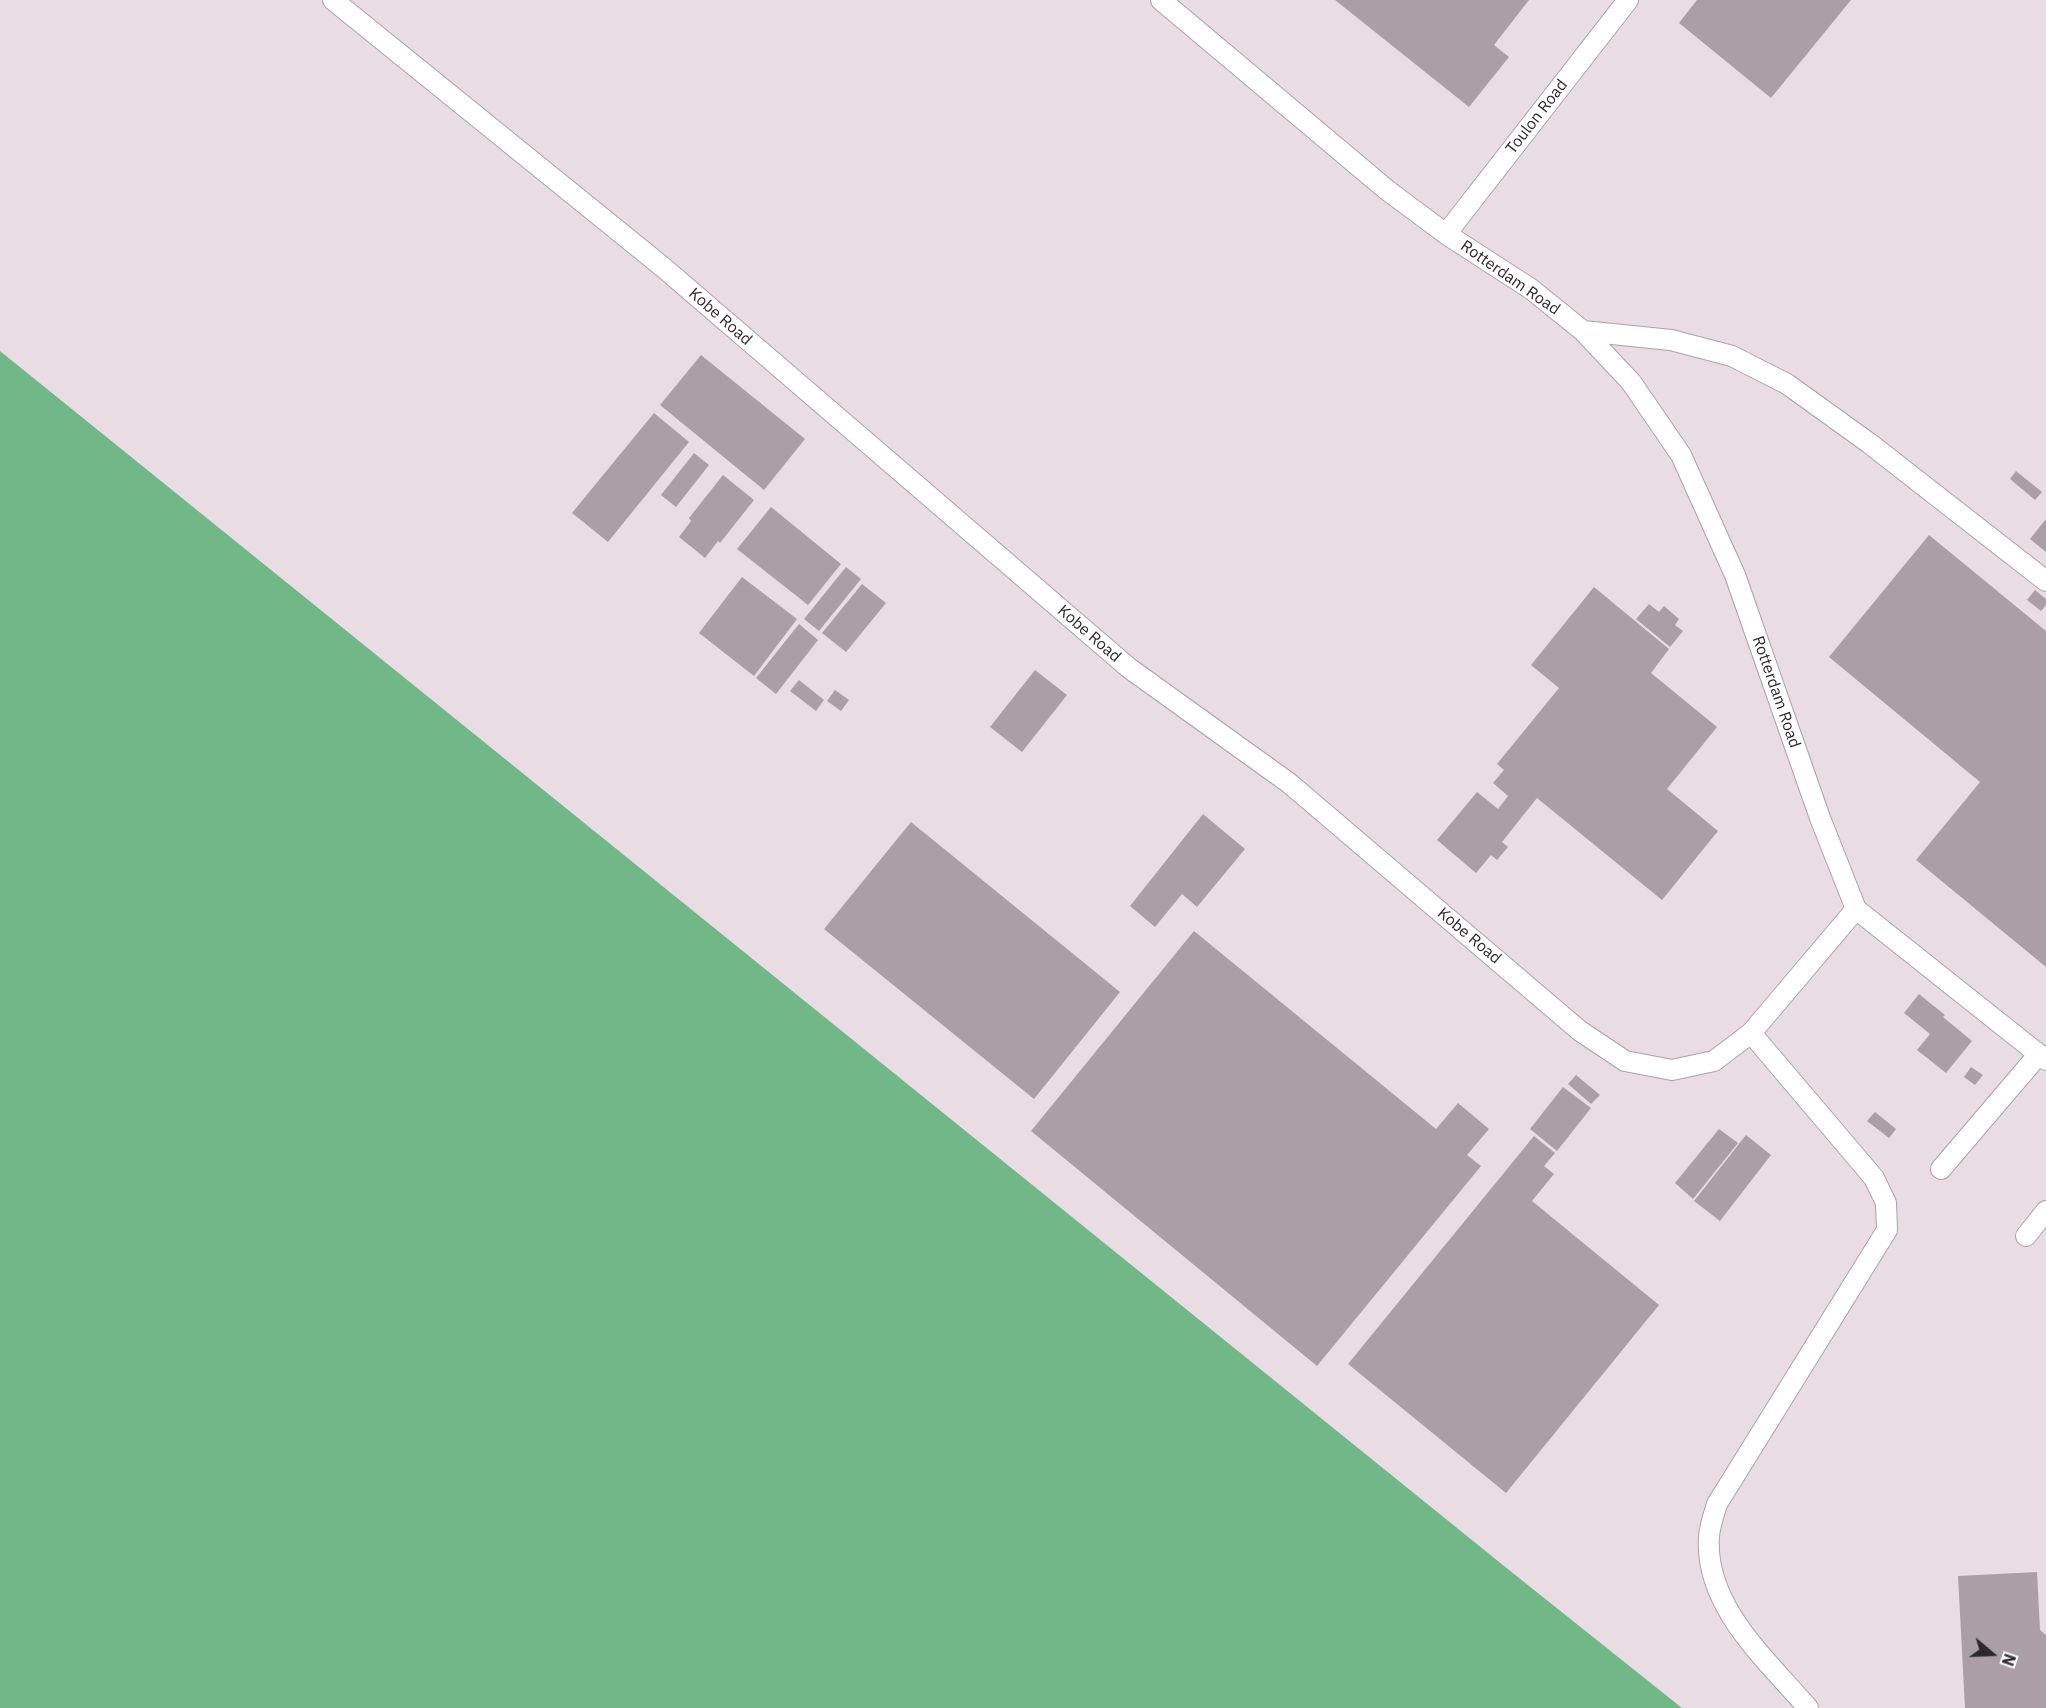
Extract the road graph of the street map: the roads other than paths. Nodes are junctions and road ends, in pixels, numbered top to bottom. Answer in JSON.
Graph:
{"nodes":[{"id":1,"x":333,"y":0,"type":"edge"},
{"id":2,"x":1161,"y":0,"type":"edge"},
{"id":3,"x":1628,"y":0,"type":"edge"},
{"id":4,"x":1446,"y":234,"type":"junction"},
{"id":5,"x":1583,"y":331,"type":"junction"},
{"id":6,"x":2046,"y":581,"type":"edge"},
{"id":7,"x":1856,"y":909,"type":"junction"},
{"id":8,"x":1751,"y":1033,"type":"junction"},
{"id":9,"x":2042,"y":1057,"type":"edge"},
{"id":10,"x":1941,"y":1169,"type":"dead end"},
{"id":11,"x":2046,"y":1211,"type":"edge"},
{"id":12,"x":2026,"y":1236,"type":"dead end"},
{"id":13,"x":1808,"y":1708,"type":"edge"}],
"edges":[{"from":1,"to":8,"type":"lane","name":"Kobe Road"},
{"from":2,"to":4,"type":"lane","name":"Rotterdam Road"},
{"from":3,"to":4,"type":"lane","name":"Toulon Road"},
{"from":4,"to":5,"type":"lane","name":"Rotterdam Road"},
{"from":5,"to":6,"type":"lane"},
{"from":5,"to":7,"type":"lane","name":"Rotterdam Road"},
{"from":7,"to":8,"type":"lane","name":"Kobe Road"},
{"from":7,"to":9,"type":"lane"},
{"from":8,"to":13,"type":"lane"},
{"from":9,"to":10,"type":"lane"},
{"from":11,"to":12,"type":"lane"}]}
